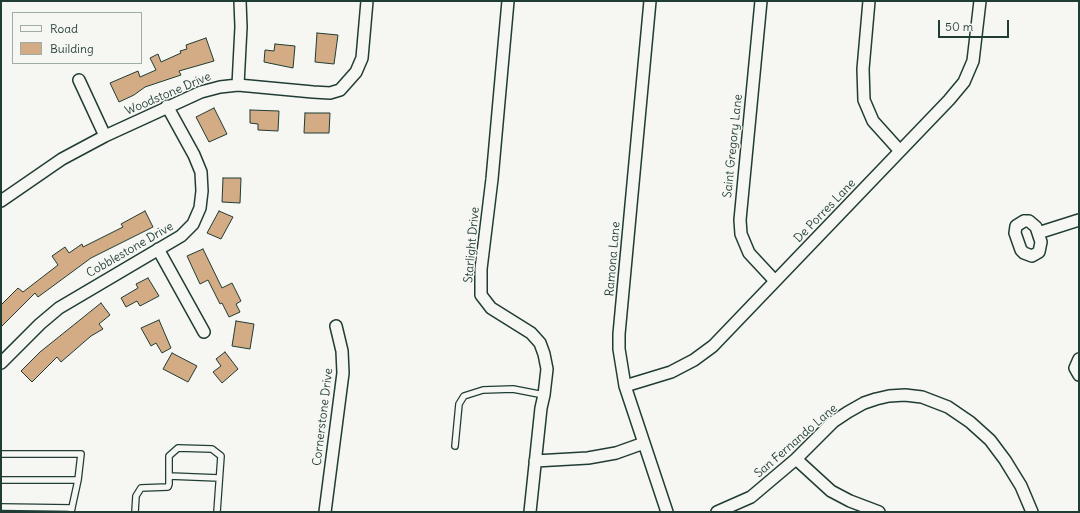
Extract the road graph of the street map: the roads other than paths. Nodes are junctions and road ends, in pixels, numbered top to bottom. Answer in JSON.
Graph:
{"nodes":[{"id":1,"x":240,"y":1,"type":"edge"},
{"id":2,"x":367,"y":1,"type":"edge"},
{"id":3,"x":508,"y":1,"type":"edge"},
{"id":4,"x":650,"y":1,"type":"edge"},
{"id":5,"x":761,"y":1,"type":"edge"},
{"id":6,"x":869,"y":1,"type":"edge"},
{"id":7,"x":980,"y":1,"type":"edge"},
{"id":8,"x":79,"y":80,"type":"dead end"},
{"id":9,"x":238,"y":85,"type":"junction"},
{"id":10,"x":167,"y":106,"type":"junction"},
{"id":11,"x":106,"y":136,"type":"junction"},
{"id":12,"x":900,"y":151,"type":"junction"},
{"id":13,"x":1,"y":201,"type":"edge"},
{"id":14,"x":1079,"y":220,"type":"edge"},
{"id":15,"x":1038,"y":233,"type":"dead end"},
{"id":16,"x":158,"y":249,"type":"junction"},
{"id":17,"x":775,"y":281,"type":"junction"},
{"id":18,"x":336,"y":326,"type":"dead end"},
{"id":19,"x":204,"y":332,"type":"dead end"},
{"id":20,"x":1079,"y":359,"type":"edge"},
{"id":21,"x":1,"y":363,"type":"edge"},
{"id":22,"x":1079,"y":375,"type":"edge"},
{"id":23,"x":625,"y":386,"type":"junction"},
{"id":24,"x":544,"y":395,"type":"junction"},
{"id":25,"x":644,"y":443,"type":"junction"},
{"id":26,"x":455,"y":446,"type":"dead end"},
{"id":27,"x":1,"y":454,"type":"edge"},
{"id":28,"x":796,"y":459,"type":"junction"},
{"id":29,"x":535,"y":461,"type":"junction"},
{"id":30,"x":169,"y":476,"type":"junction"},
{"id":31,"x":219,"y":478,"type":"junction"},
{"id":32,"x":1,"y":480,"type":"edge"},
{"id":33,"x":78,"y":480,"type":"junction"},
{"id":34,"x":1,"y":507,"type":"edge"},
{"id":35,"x":72,"y":510,"type":"edge"},
{"id":36,"x":134,"y":512,"type":"edge"},
{"id":37,"x":217,"y":512,"type":"edge"},
{"id":38,"x":325,"y":512,"type":"edge"},
{"id":39,"x":530,"y":512,"type":"edge"},
{"id":40,"x":667,"y":512,"type":"edge"},
{"id":41,"x":716,"y":512,"type":"edge"},
{"id":42,"x":879,"y":512,"type":"edge"},
{"id":43,"x":1032,"y":512,"type":"edge"}],
"edges":[{"from":1,"to":9,"type":"street"},
{"from":2,"to":9,"type":"street","name":"Woodstone Drive"},
{"from":3,"to":24,"type":"street","name":"Starlight Drive"},
{"from":4,"to":23,"type":"street","name":"Ramona Lane"},
{"from":5,"to":17,"type":"street","name":"Saint Gregory Lane"},
{"from":6,"to":12,"type":"street"},
{"from":7,"to":12,"type":"street","name":"De Porres Lane"},
{"from":8,"to":11,"type":"street"},
{"from":9,"to":10,"type":"street","name":"Woodstone Drive"},
{"from":10,"to":11,"type":"street","name":"Woodstone Drive"},
{"from":10,"to":16,"type":"street","name":"Cobblestone Drive"},
{"from":11,"to":13,"type":"street","name":"Woodstone Drive"},
{"from":12,"to":17,"type":"street","name":"De Porres Lane"},
{"from":14,"to":15,"type":"street"},
{"from":16,"to":19,"type":"street"},
{"from":16,"to":21,"type":"street","name":"Cobblestone Drive"},
{"from":17,"to":23,"type":"street","name":"De Porres Lane"},
{"from":18,"to":38,"type":"street","name":"Cornerstone Drive"},
{"from":20,"to":22,"type":"street"},
{"from":23,"to":25,"type":"street","name":"Ramona Lane"},
{"from":24,"to":26,"type":"lane"},
{"from":24,"to":29,"type":"street","name":"Starlight Drive"},
{"from":25,"to":29,"type":"street"},
{"from":25,"to":40,"type":"street","name":"Ramona Lane"},
{"from":27,"to":33,"type":"lane"},
{"from":28,"to":41,"type":"street","name":"San Fernando Lane"},
{"from":28,"to":42,"type":"street"},
{"from":28,"to":43,"type":"street","name":"San Fernando Lane"},
{"from":29,"to":39,"type":"street","name":"Starlight Drive"},
{"from":30,"to":31,"type":"lane"},
{"from":30,"to":31,"type":"lane"},
{"from":30,"to":36,"type":"lane"},
{"from":31,"to":37,"type":"lane"},
{"from":32,"to":33,"type":"lane"},
{"from":33,"to":35,"type":"lane"},
{"from":34,"to":35,"type":"lane"}]}
